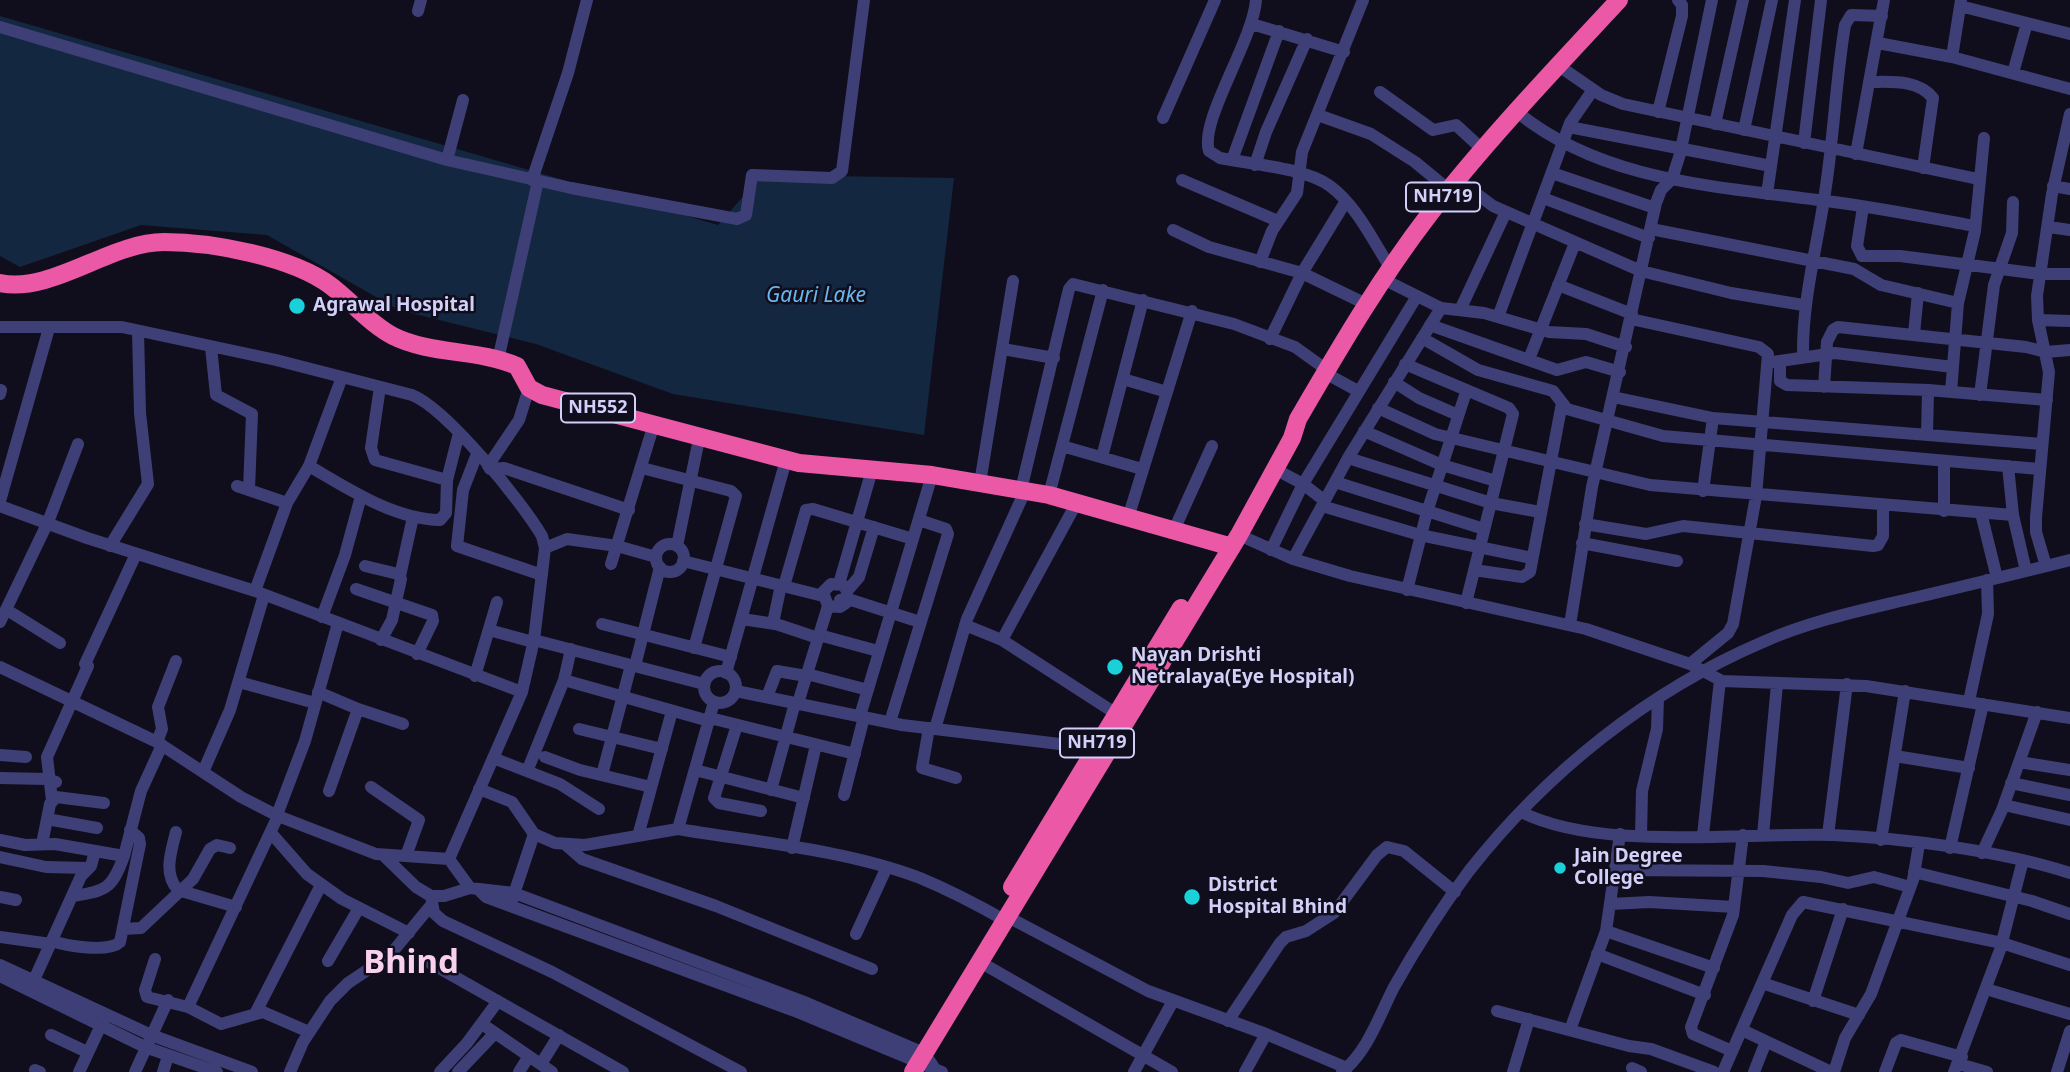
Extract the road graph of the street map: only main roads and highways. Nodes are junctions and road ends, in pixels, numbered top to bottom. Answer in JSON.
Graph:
{"nodes":[{"id":1,"x":1619,"y":0,"type":"edge"},
{"id":2,"x":0,"y":283,"type":"edge"},
{"id":3,"x":1298,"y":419,"type":"junction"},
{"id":4,"x":1231,"y":542,"type":"junction"},
{"id":5,"x":1102,"y":749,"type":"junction"},
{"id":6,"x":1003,"y":917,"type":"junction"},
{"id":7,"x":919,"y":1063,"type":"edge"}],
"edges":[{"from":1,"to":3,"type":"highway","number":"NH719"},
{"from":2,"to":4,"type":"highway","number":"NH552"},
{"from":3,"to":4,"type":"highway","number":"NH719"},
{"from":3,"to":4,"type":"highway","number":"NH719"},
{"from":4,"to":5,"type":"highway","number":"NH719"},
{"from":4,"to":5,"type":"highway","number":"NH719"},
{"from":5,"to":6,"type":"highway","number":"NH719"},
{"from":6,"to":7,"type":"highway","number":"NH719"},
{"from":6,"to":7,"type":"highway","number":"NH719"}]}
